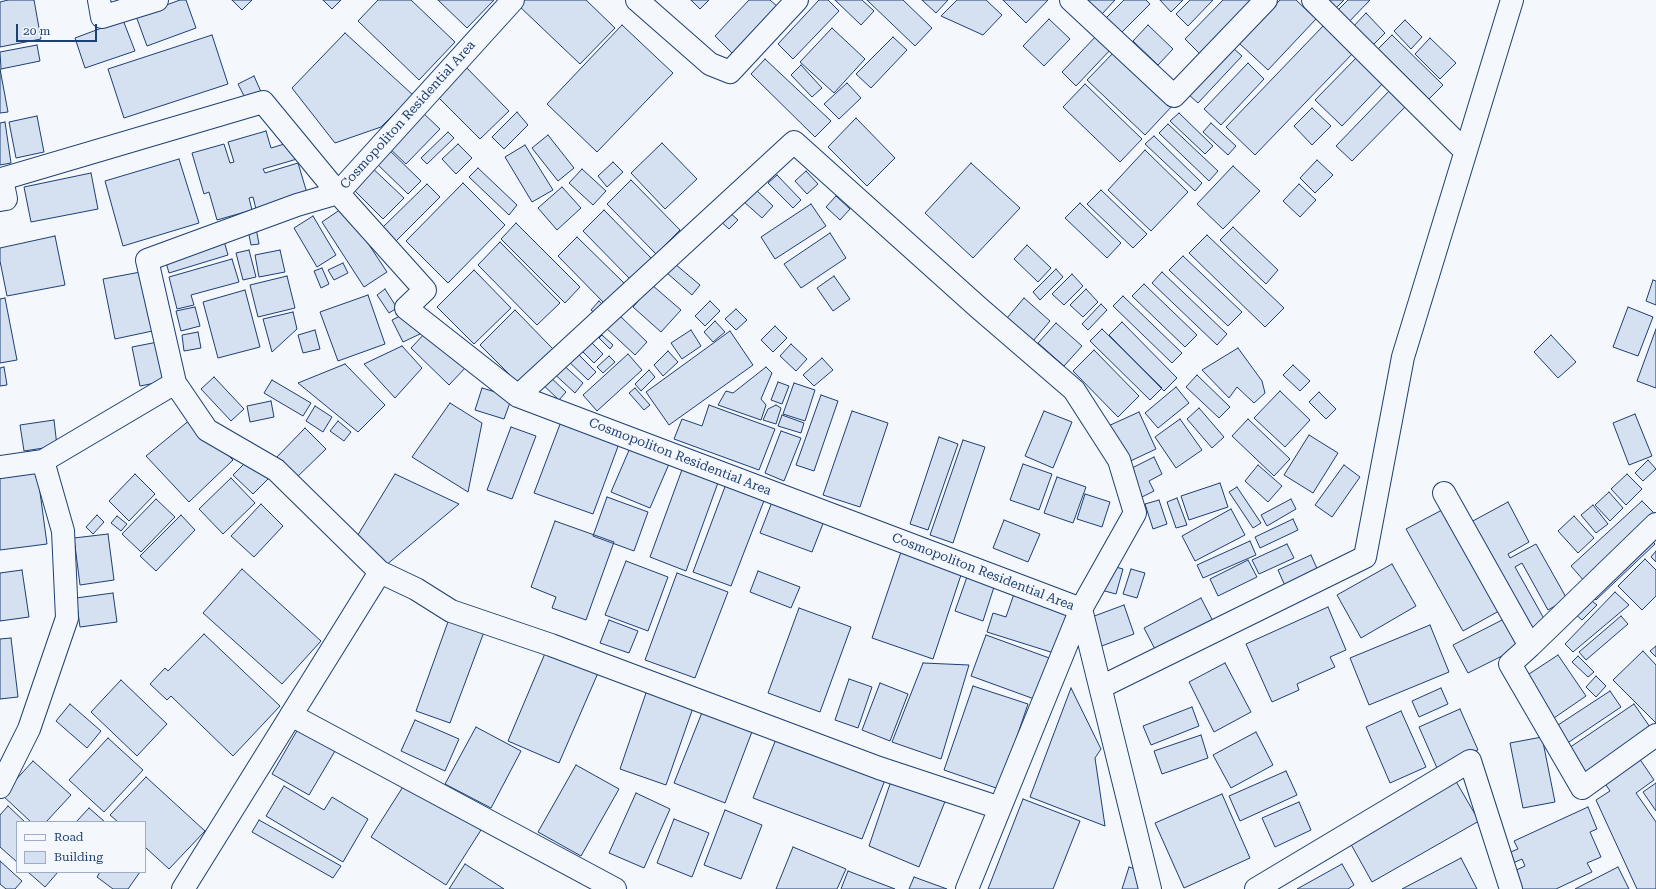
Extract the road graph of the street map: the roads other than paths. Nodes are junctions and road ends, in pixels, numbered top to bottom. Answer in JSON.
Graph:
{"nodes":[{"id":1,"x":99,"y":0,"type":"edge"},
{"id":2,"x":157,"y":0,"type":"edge"},
{"id":3,"x":513,"y":0,"type":"edge"},
{"id":4,"x":637,"y":0,"type":"edge"},
{"id":5,"x":796,"y":0,"type":"edge"},
{"id":6,"x":1071,"y":0,"type":"edge"},
{"id":7,"x":1266,"y":0,"type":"edge"},
{"id":8,"x":1312,"y":0,"type":"edge"},
{"id":9,"x":1512,"y":0,"type":"edge"},
{"id":10,"x":1466,"y":151,"type":"junction"},
{"id":11,"x":338,"y":193,"type":"junction"},
{"id":12,"x":0,"y":200,"type":"edge"},
{"id":13,"x":176,"y":383,"type":"junction"},
{"id":14,"x":518,"y":396,"type":"junction"},
{"id":15,"x":43,"y":461,"type":"junction"},
{"id":16,"x":0,"y":467,"type":"edge"},
{"id":17,"x":1444,"y":493,"type":"dead end"},
{"id":18,"x":1656,"y":524,"type":"edge"},
{"id":19,"x":380,"y":572,"type":"junction"},
{"id":20,"x":1082,"y":609,"type":"junction"},
{"id":21,"x":1530,"y":646,"type":"junction"},
{"id":22,"x":1101,"y":687,"type":"junction"},
{"id":23,"x":291,"y":715,"type":"junction"},
{"id":24,"x":1656,"y":735,"type":"edge"},
{"id":25,"x":0,"y":787,"type":"edge"},
{"id":26,"x":1000,"y":808,"type":"junction"},
{"id":27,"x":183,"y":889,"type":"edge"},
{"id":28,"x":615,"y":889,"type":"edge"},
{"id":29,"x":967,"y":889,"type":"edge"},
{"id":30,"x":1150,"y":889,"type":"edge"},
{"id":31,"x":1256,"y":889,"type":"edge"},
{"id":32,"x":1510,"y":889,"type":"edge"}],
"edges":[{"from":1,"to":2,"type":"street"},
{"from":3,"to":11,"type":"street","name":"Cosmopoliton Residential Area"},
{"from":4,"to":5,"type":"street"},
{"from":6,"to":7,"type":"street"},
{"from":8,"to":10,"type":"street"},
{"from":9,"to":10,"type":"street"},
{"from":10,"to":22,"type":"street"},
{"from":11,"to":12,"type":"street"},
{"from":11,"to":13,"type":"street"},
{"from":11,"to":14,"type":"street","name":"Cosmopoliton Residential Area"},
{"from":13,"to":15,"type":"street"},
{"from":13,"to":19,"type":"street"},
{"from":14,"to":20,"type":"street","name":"Cosmopoliton Residential Area"},
{"from":14,"to":20,"type":"street"},
{"from":15,"to":16,"type":"street"},
{"from":15,"to":25,"type":"street"},
{"from":17,"to":21,"type":"street"},
{"from":18,"to":21,"type":"street"},
{"from":19,"to":23,"type":"street"},
{"from":19,"to":26,"type":"street"},
{"from":20,"to":22,"type":"street"},
{"from":20,"to":26,"type":"street","name":"Cosmopoliton Residential Area"},
{"from":21,"to":24,"type":"street"},
{"from":22,"to":30,"type":"street"},
{"from":23,"to":27,"type":"street"},
{"from":23,"to":28,"type":"street"},
{"from":26,"to":29,"type":"street","name":"Cosmopoliton Residential Area"},
{"from":31,"to":32,"type":"street"}]}
